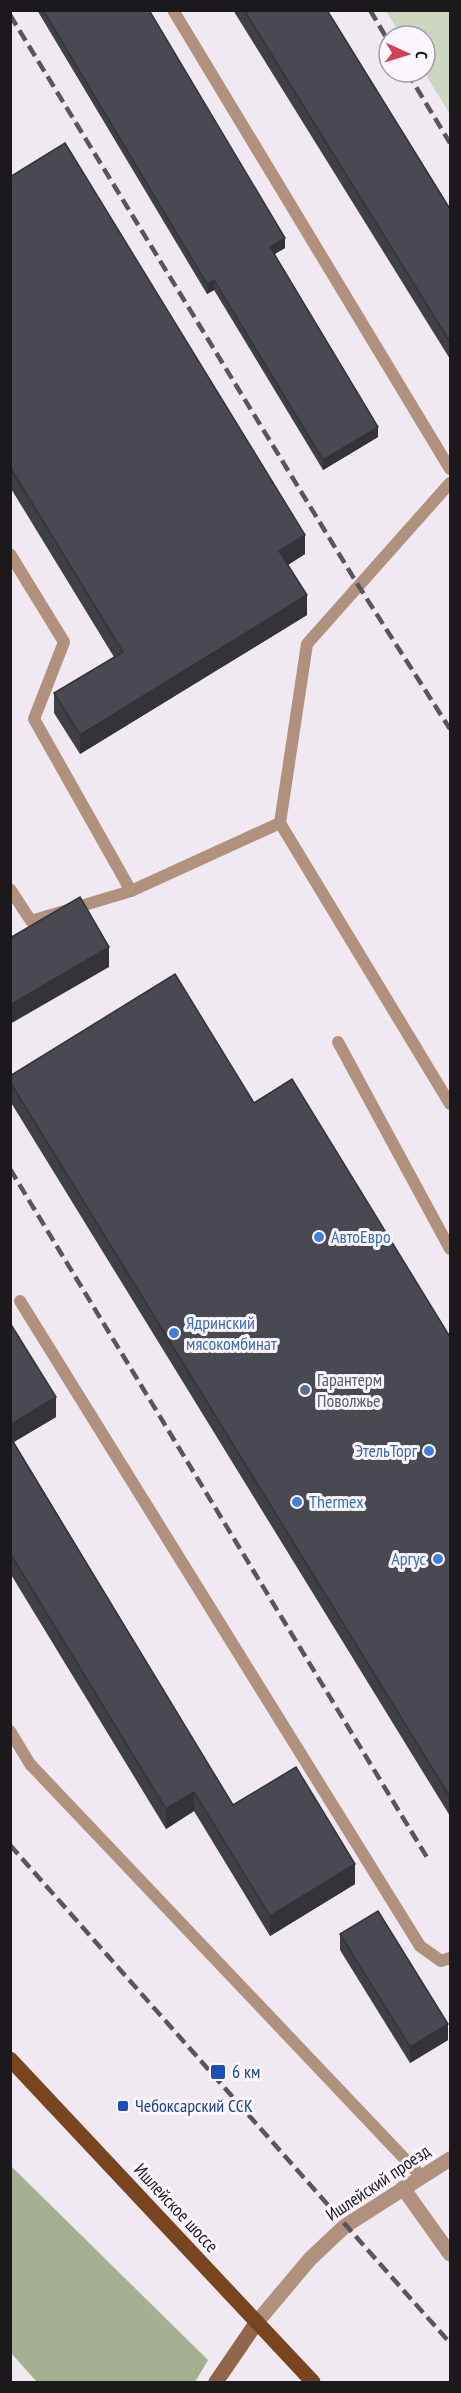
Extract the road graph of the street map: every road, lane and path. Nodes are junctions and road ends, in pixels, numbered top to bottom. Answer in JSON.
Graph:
{"nodes":[{"id":1,"x":173,"y":10,"type":"edge"},
{"id":2,"x":450,"y":469,"type":"edge"},
{"id":3,"x":450,"y":483,"type":"edge"},
{"id":4,"x":10,"y":554,"type":"edge"},
{"id":5,"x":280,"y":823,"type":"junction"},
{"id":6,"x":10,"y":889,"type":"edge"},
{"id":7,"x":131,"y":891,"type":"junction"},
{"id":8,"x":338,"y":1042,"type":"dead end"},
{"id":9,"x":450,"y":1104,"type":"edge"},
{"id":10,"x":450,"y":1249,"type":"edge"},
{"id":11,"x":20,"y":1301,"type":"dead end"},
{"id":12,"x":10,"y":1731,"type":"edge"},
{"id":13,"x":450,"y":1958,"type":"edge"},
{"id":14,"x":10,"y":2059,"type":"edge"},
{"id":15,"x":450,"y":2158,"type":"edge"},
{"id":16,"x":420,"y":2176,"type":"junction"},
{"id":17,"x":403,"y":2188,"type":"junction"},
{"id":18,"x":450,"y":2254,"type":"edge"},
{"id":19,"x":257,"y":2322,"type":"junction"},
{"id":20,"x":216,"y":2382,"type":"edge"},
{"id":21,"x":313,"y":2382,"type":"edge"}],
"edges":[{"from":1,"to":2,"type":"lane"},
{"from":3,"to":5,"type":"lane"},
{"from":4,"to":7,"type":"lane"},
{"from":5,"to":7,"type":"lane"},
{"from":5,"to":9,"type":"lane"},
{"from":6,"to":7,"type":"lane"},
{"from":8,"to":10,"type":"lane"},
{"from":11,"to":13,"type":"lane"},
{"from":12,"to":16,"type":"lane"},
{"from":14,"to":19,"type":"main road","name":"Ишлейское шоссе"},
{"from":15,"to":16,"type":"street","name":"Ишлейский проезд"},
{"from":16,"to":17,"type":"street","name":"Ишлейский проезд"},
{"from":17,"to":18,"type":"street"},
{"from":17,"to":19,"type":"street","name":"Ишлейский проезд"},
{"from":19,"to":20,"type":"street"},
{"from":19,"to":21,"type":"main road","name":"Ишлейское шоссе"}]}
